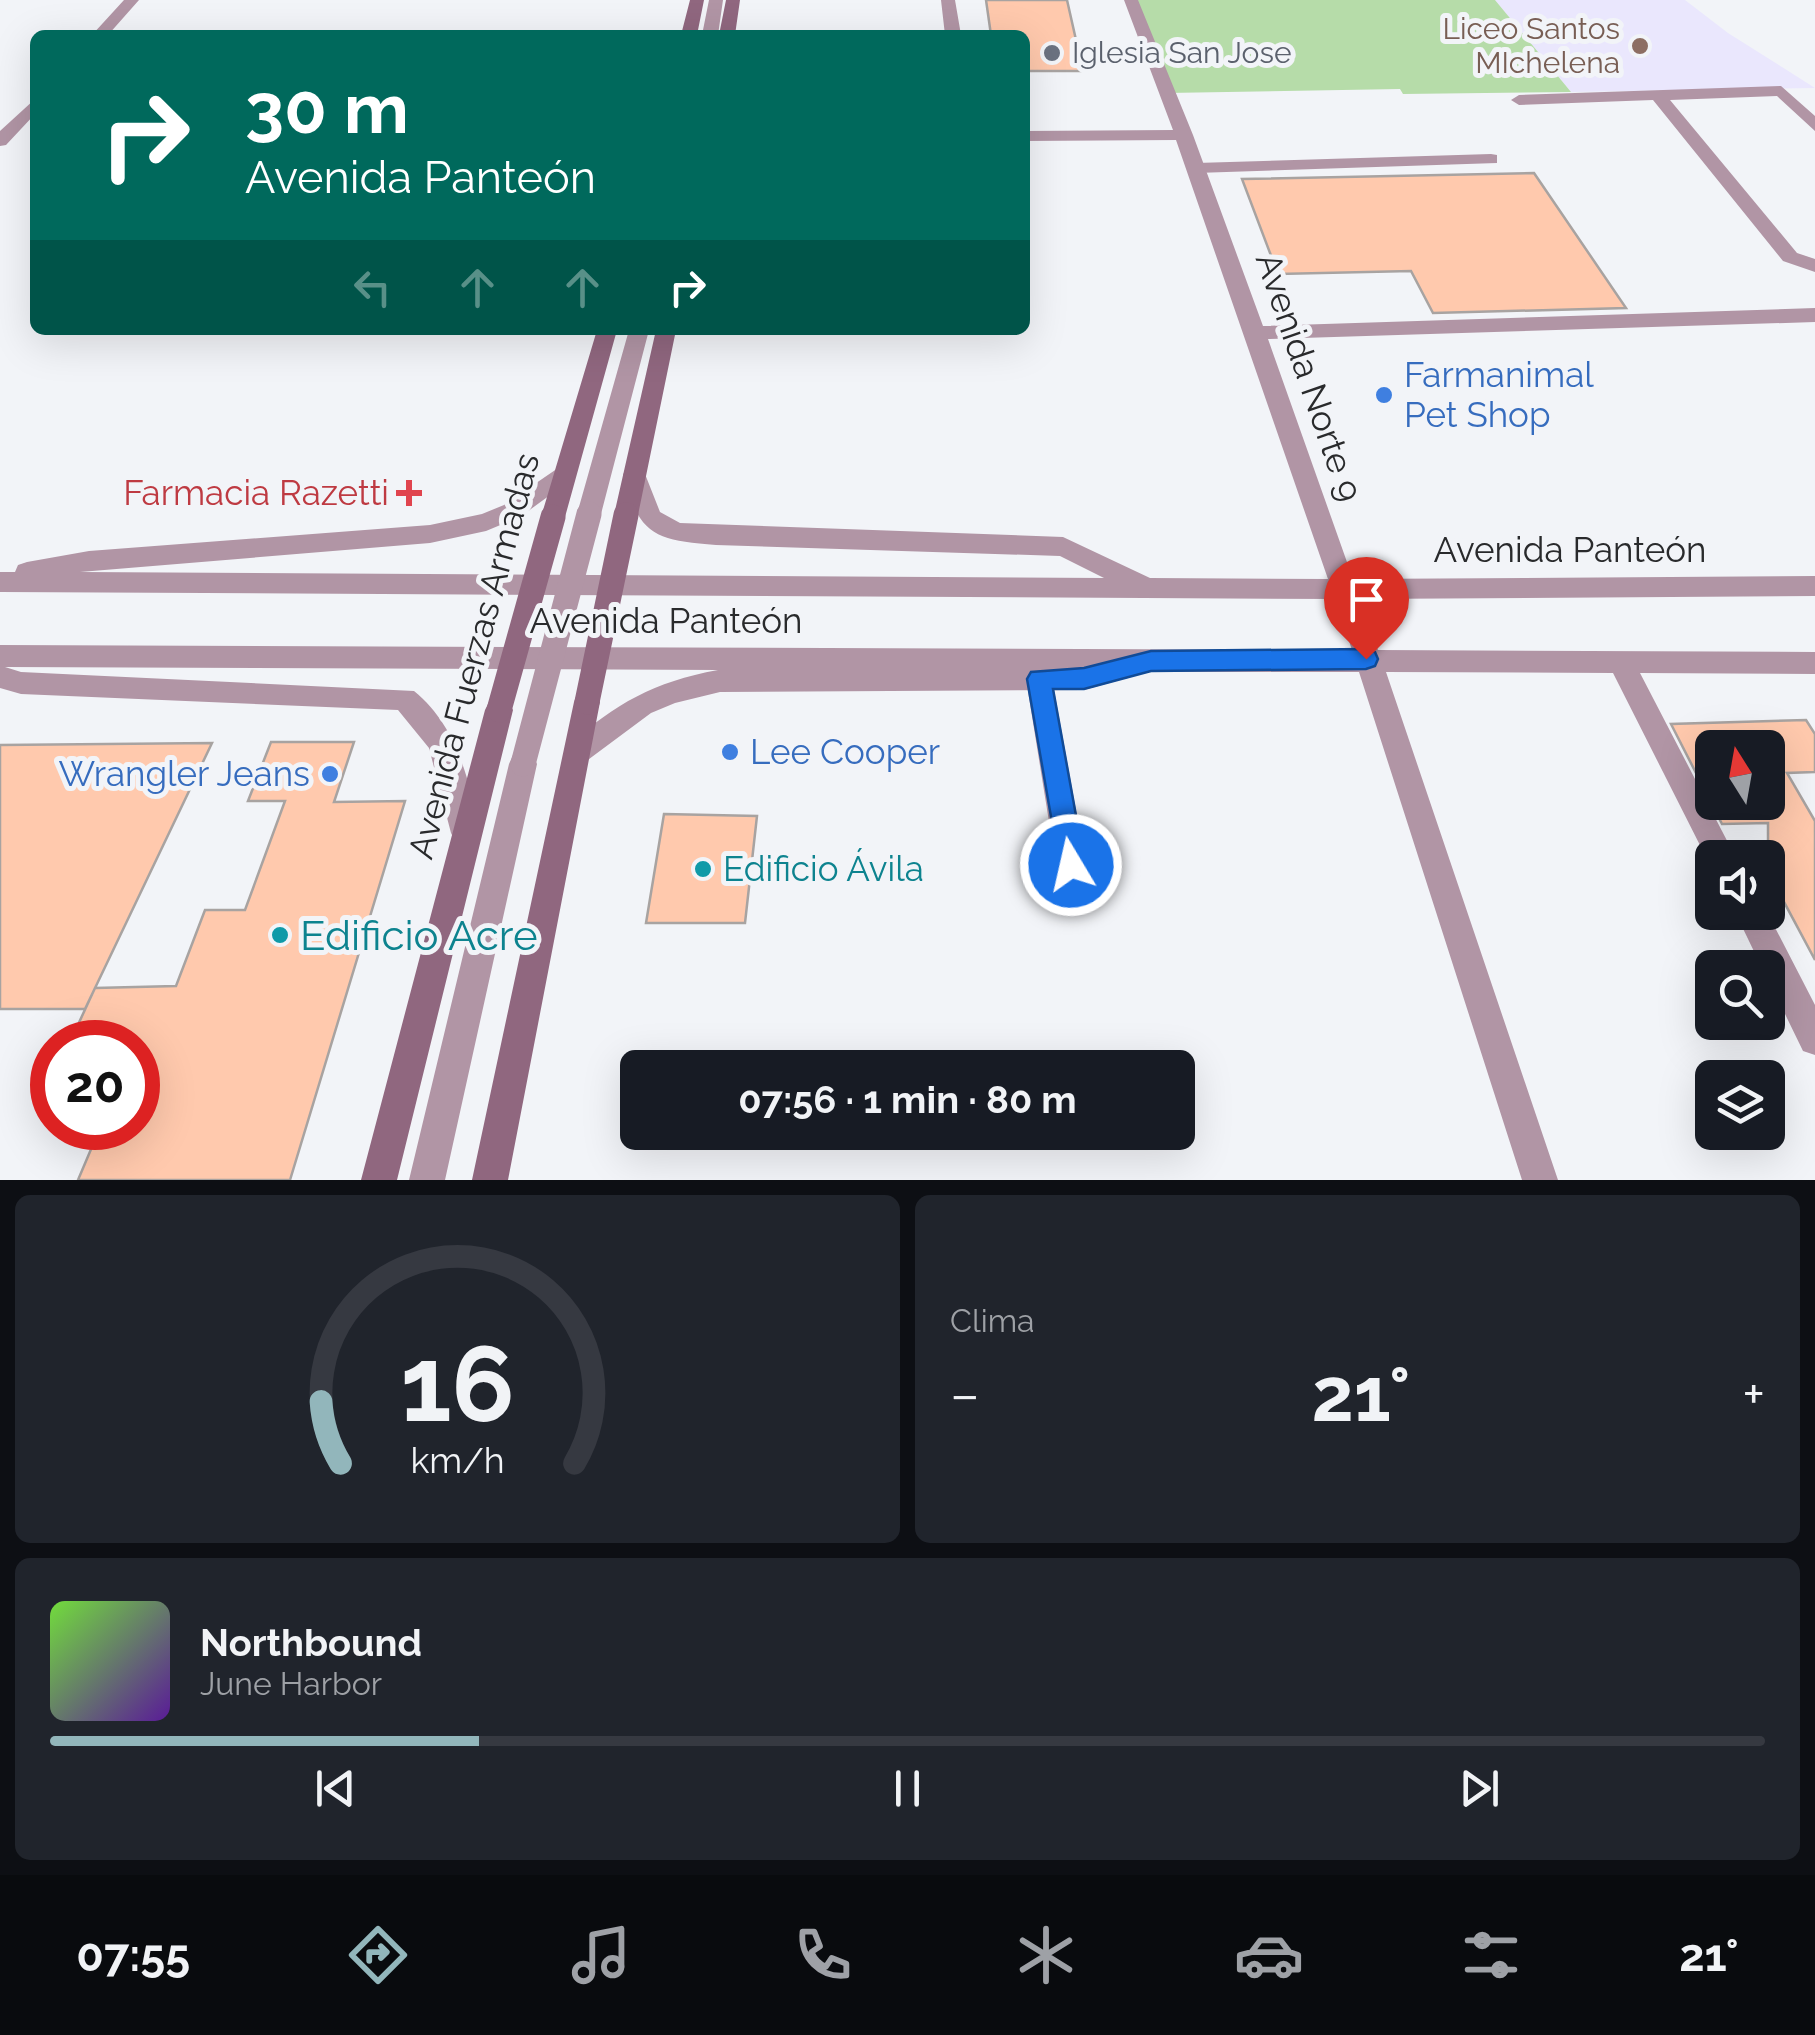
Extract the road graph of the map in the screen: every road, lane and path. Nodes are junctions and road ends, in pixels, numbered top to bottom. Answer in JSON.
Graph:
{"nodes":[{"id":1,"x":132,"y":0,"type":"edge"},
{"id":2,"x":697,"y":0,"type":"edge"},
{"id":3,"x":716,"y":0,"type":"edge"},
{"id":4,"x":733,"y":0,"type":"edge"},
{"id":5,"x":948,"y":0,"type":"edge"},
{"id":6,"x":1131,"y":0,"type":"edge"},
{"id":7,"x":105,"y":30,"type":"edge"},
{"id":8,"x":690,"y":30,"type":"edge"},
{"id":9,"x":711,"y":30,"type":"edge"},
{"id":10,"x":728,"y":30,"type":"edge"},
{"id":11,"x":952,"y":30,"type":"edge"},
{"id":12,"x":1656,"y":94,"type":"junction"},
{"id":13,"x":1519,"y":100,"type":"dead end"},
{"id":14,"x":1811,"y":117,"type":"edge"},
{"id":15,"x":17,"y":124,"type":"edge"},
{"id":16,"x":1184,"y":135,"type":"junction"},
{"id":17,"x":1030,"y":136,"type":"edge"},
{"id":18,"x":0,"y":142,"type":"edge"},
{"id":19,"x":1492,"y":159,"type":"dead end"},
{"id":20,"x":1196,"y":168,"type":"junction"},
{"id":21,"x":1815,"y":266,"type":"edge"},
{"id":22,"x":1815,"y":315,"type":"edge"},
{"id":23,"x":1254,"y":333,"type":"junction"},
{"id":24,"x":606,"y":335,"type":"edge"},
{"id":25,"x":638,"y":335,"type":"edge"},
{"id":26,"x":665,"y":335,"type":"edge"},
{"id":27,"x":564,"y":472,"type":"junction"},
{"id":28,"x":634,"y":474,"type":"junction"},
{"id":29,"x":0,"y":579,"type":"edge"},
{"id":30,"x":1146,"y":586,"type":"junction"},
{"id":31,"x":1815,"y":586,"type":"edge"},
{"id":32,"x":1342,"y":588,"type":"junction"},
{"id":33,"x":0,"y":656,"type":"edge"},
{"id":34,"x":1366,"y":659,"type":"junction"},
{"id":35,"x":1151,"y":661,"type":"junction"},
{"id":36,"x":1815,"y":662,"type":"edge"},
{"id":37,"x":1621,"y":663,"type":"junction"},
{"id":38,"x":0,"y":678,"type":"edge"},
{"id":39,"x":1039,"y":679,"type":"junction"},
{"id":40,"x":576,"y":755,"type":"junction"},
{"id":41,"x":466,"y":833,"type":"junction"},
{"id":42,"x":1712,"y":840,"type":"edge"},
{"id":43,"x":1071,"y":865,"type":"dead end"},
{"id":44,"x":1759,"y":930,"type":"edge"},
{"id":45,"x":1815,"y":1038,"type":"edge"},
{"id":46,"x":378,"y":1180,"type":"edge"},
{"id":47,"x":427,"y":1180,"type":"edge"},
{"id":48,"x":490,"y":1180,"type":"edge"},
{"id":49,"x":1540,"y":1180,"type":"edge"}],
"edges":[{"from":1,"to":7,"type":"street"},
{"from":2,"to":8,"type":"main road"},
{"from":3,"to":9,"type":"street"},
{"from":4,"to":10,"type":"main road"},
{"from":5,"to":11,"type":"street"},
{"from":6,"to":16,"type":"street","name":"Avenida Norte 9"},
{"from":12,"to":13,"type":"street"},
{"from":12,"to":14,"type":"street"},
{"from":12,"to":21,"type":"street"},
{"from":15,"to":18,"type":"street"},
{"from":16,"to":17,"type":"street"},
{"from":16,"to":20,"type":"street","name":"Avenida Norte 9"},
{"from":19,"to":20,"type":"street"},
{"from":20,"to":23,"type":"street","name":"Avenida Norte 9"},
{"from":22,"to":23,"type":"street"},
{"from":23,"to":32,"type":"street","name":"Avenida Norte 9"},
{"from":24,"to":27,"type":"main road","name":"Avenida Fuerzas Armadas"},
{"from":25,"to":47,"type":"street","bridge":true},
{"from":26,"to":28,"type":"main road"},
{"from":27,"to":29,"type":"street","name":"Avenida Panteón"},
{"from":27,"to":41,"type":"main road","name":"Avenida Fuerzas Armadas","bridge":true},
{"from":28,"to":30,"type":"street","name":"Avenida Panteón"},
{"from":28,"to":40,"type":"main road","bridge":true},
{"from":29,"to":30,"type":"street","name":"Avenida Panteón"},
{"from":30,"to":32,"type":"street","name":"Avenida Panteón"},
{"from":31,"to":32,"type":"street","name":"Avenida Panteón"},
{"from":32,"to":34,"type":"street","name":"Avenida Norte 9"},
{"from":33,"to":35,"type":"street","name":"Avenida Panteón"},
{"from":34,"to":35,"type":"street","name":"Avenida Panteón"},
{"from":34,"to":37,"type":"street","name":"Avenida Panteón"},
{"from":34,"to":49,"type":"street","name":"Avenida Norte 9"},
{"from":35,"to":39,"type":"street","name":"Avenida Panteón"},
{"from":36,"to":37,"type":"street","name":"Avenida Panteón"},
{"from":37,"to":42,"type":"street"},
{"from":38,"to":41,"type":"street"},
{"from":39,"to":40,"type":"street","name":"Avenida Panteón"},
{"from":39,"to":43,"type":"street"},
{"from":40,"to":48,"type":"main road"},
{"from":41,"to":46,"type":"main road","name":"Avenida Fuerzas Armadas"},
{"from":44,"to":45,"type":"street"}]}
